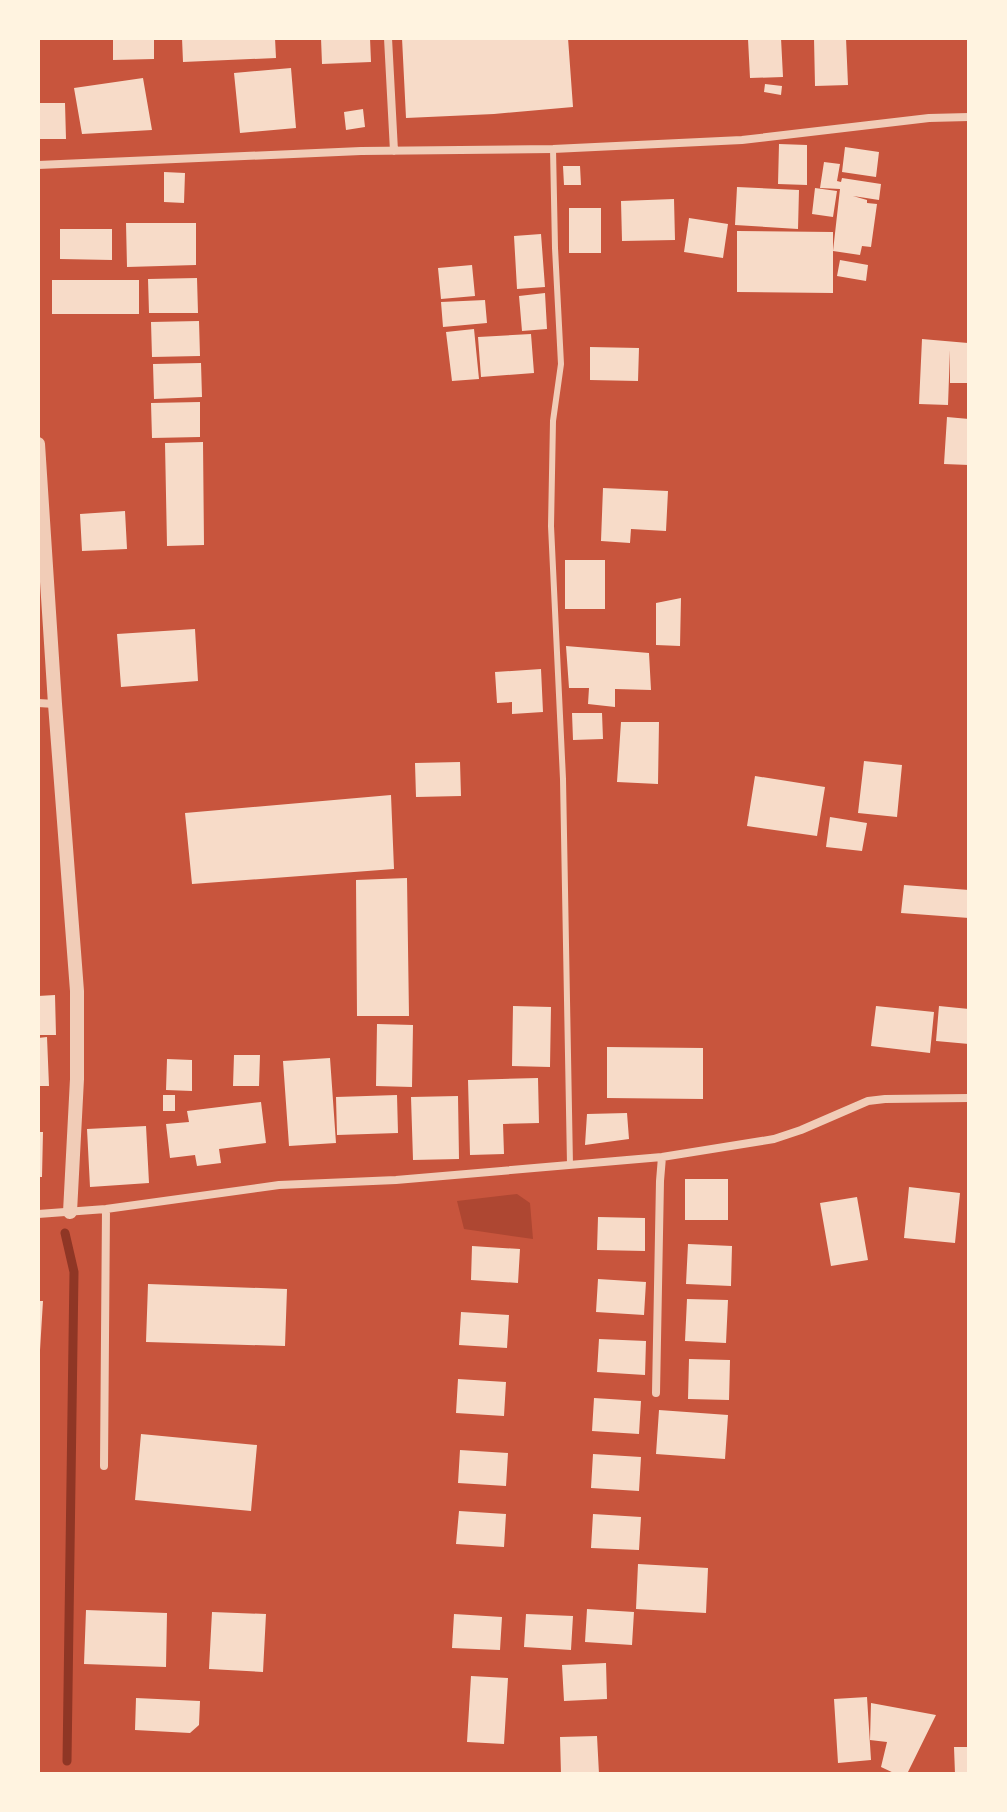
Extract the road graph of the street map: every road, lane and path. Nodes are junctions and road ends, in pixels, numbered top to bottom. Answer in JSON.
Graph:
{"nodes":[{"id":1,"x":388,"y":38,"type":"edge"},
{"id":2,"x":969,"y":117,"type":"edge"},
{"id":3,"x":553,"y":149,"type":"junction"},
{"id":4,"x":394,"y":151,"type":"junction"},
{"id":5,"x":38,"y":165,"type":"edge"},
{"id":6,"x":38,"y":444,"type":"edge"},
{"id":7,"x":38,"y":703,"type":"edge"},
{"id":8,"x":55,"y":704,"type":"junction"},
{"id":9,"x":969,"y":1098,"type":"edge"},
{"id":10,"x":662,"y":1157,"type":"junction"},
{"id":11,"x":570,"y":1165,"type":"junction"},
{"id":12,"x":106,"y":1209,"type":"junction"},
{"id":13,"x":70,"y":1212,"type":"junction"},
{"id":14,"x":38,"y":1214,"type":"edge"},
{"id":15,"x":656,"y":1393,"type":"dead end"},
{"id":16,"x":104,"y":1466,"type":"dead end"}],
"edges":[{"from":1,"to":4,"type":"street"},
{"from":2,"to":3,"type":"street"},
{"from":3,"to":4,"type":"street"},
{"from":3,"to":11,"type":"lane"},
{"from":4,"to":5,"type":"street"},
{"from":6,"to":8,"type":"street"},
{"from":7,"to":8,"type":"street"},
{"from":8,"to":13,"type":"street"},
{"from":9,"to":10,"type":"street"},
{"from":10,"to":11,"type":"street"},
{"from":10,"to":15,"type":"street"},
{"from":11,"to":12,"type":"street"},
{"from":12,"to":13,"type":"street"},
{"from":12,"to":16,"type":"street"},
{"from":13,"to":14,"type":"street"}]}
